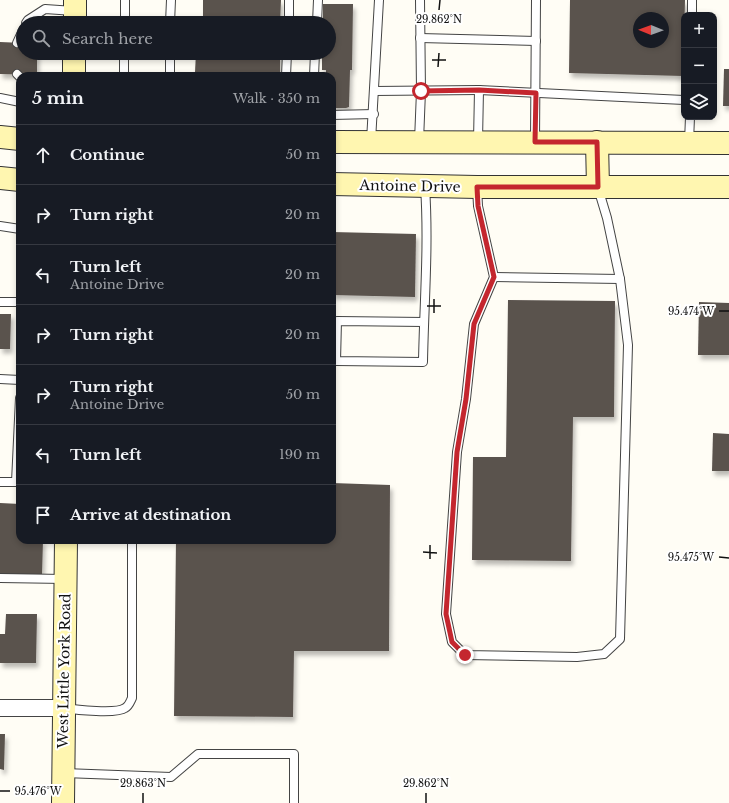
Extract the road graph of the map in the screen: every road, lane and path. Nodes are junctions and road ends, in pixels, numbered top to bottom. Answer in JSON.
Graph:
{"nodes":[{"id":1,"x":125,"y":0,"type":"edge"},
{"id":2,"x":171,"y":0,"type":"edge"},
{"id":3,"x":289,"y":0,"type":"edge"},
{"id":4,"x":318,"y":0,"type":"edge"},
{"id":5,"x":378,"y":0,"type":"edge"},
{"id":6,"x":420,"y":0,"type":"edge"},
{"id":7,"x":536,"y":0,"type":"edge"},
{"id":8,"x":692,"y":0,"type":"edge"},
{"id":9,"x":75,"y":11,"type":"edge"},
{"id":10,"x":692,"y":12,"type":"edge"},
{"id":11,"x":34,"y":16,"type":"edge"},
{"id":12,"x":125,"y":16,"type":"edge"},
{"id":13,"x":170,"y":16,"type":"edge"},
{"id":14,"x":288,"y":16,"type":"edge"},
{"id":15,"x":317,"y":16,"type":"edge"},
{"id":16,"x":420,"y":38,"type":"junction"},
{"id":17,"x":536,"y":41,"type":"junction"},
{"id":18,"x":74,"y":60,"type":"edge"},
{"id":19,"x":124,"y":60,"type":"edge"},
{"id":20,"x":170,"y":60,"type":"edge"},
{"id":21,"x":287,"y":60,"type":"edge"},
{"id":22,"x":315,"y":60,"type":"edge"},
{"id":23,"x":74,"y":72,"type":"edge"},
{"id":24,"x":124,"y":72,"type":"edge"},
{"id":25,"x":170,"y":72,"type":"edge"},
{"id":26,"x":286,"y":72,"type":"edge"},
{"id":27,"x":314,"y":72,"type":"edge"},
{"id":28,"x":479,"y":90,"type":"junction"},
{"id":29,"x":374,"y":91,"type":"junction"},
{"id":30,"x":421,"y":91,"type":"junction"},
{"id":31,"x":536,"y":93,"type":"junction"},
{"id":32,"x":0,"y":98,"type":"edge"},
{"id":33,"x":681,"y":100,"type":"edge"},
{"id":34,"x":16,"y":101,"type":"edge"},
{"id":35,"x":374,"y":114,"type":"junction"},
{"id":36,"x":336,"y":115,"type":"edge"},
{"id":37,"x":690,"y":120,"type":"edge"},
{"id":38,"x":0,"y":137,"type":"edge"},
{"id":39,"x":16,"y":139,"type":"edge"},
{"id":40,"x":371,"y":141,"type":"junction"},
{"id":41,"x":419,"y":141,"type":"junction"},
{"id":42,"x":478,"y":141,"type":"junction"},
{"id":43,"x":336,"y":142,"type":"edge"},
{"id":44,"x":535,"y":142,"type":"junction"},
{"id":45,"x":597,"y":142,"type":"junction"},
{"id":46,"x":689,"y":143,"type":"junction"},
{"id":47,"x":729,"y":143,"type":"edge"},
{"id":48,"x":0,"y":178,"type":"edge"},
{"id":49,"x":16,"y":180,"type":"edge"},
{"id":50,"x":336,"y":184,"type":"edge"},
{"id":51,"x":425,"y":186,"type":"junction"},
{"id":52,"x":477,"y":187,"type":"junction"},
{"id":53,"x":598,"y":187,"type":"junction"},
{"id":54,"x":729,"y":187,"type":"edge"},
{"id":55,"x":0,"y":226,"type":"edge"},
{"id":56,"x":16,"y":228,"type":"edge"},
{"id":57,"x":494,"y":277,"type":"junction"},
{"id":58,"x":620,"y":279,"type":"junction"},
{"id":59,"x":0,"y":302,"type":"edge"},
{"id":60,"x":16,"y":302,"type":"edge"},
{"id":61,"x":424,"y":322,"type":"junction"},
{"id":62,"x":0,"y":379,"type":"edge"},
{"id":63,"x":16,"y":380,"type":"edge"},
{"id":64,"x":0,"y":482,"type":"edge"},
{"id":65,"x":16,"y":482,"type":"edge"},
{"id":66,"x":66,"y":544,"type":"edge"},
{"id":67,"x":132,"y":544,"type":"edge"},
{"id":68,"x":0,"y":578,"type":"edge"},
{"id":69,"x":66,"y":579,"type":"junction"},
{"id":70,"x":0,"y":708,"type":"edge"},
{"id":71,"x":63,"y":708,"type":"junction"},
{"id":72,"x":63,"y":773,"type":"junction"},
{"id":73,"x":62,"y":803,"type":"edge"},
{"id":74,"x":294,"y":803,"type":"edge"}],
"edges":[{"from":1,"to":12,"type":"lane"},
{"from":2,"to":13,"type":"lane"},
{"from":3,"to":14,"type":"lane"},
{"from":4,"to":15,"type":"lane"},
{"from":5,"to":29,"type":"lane"},
{"from":6,"to":16,"type":"lane"},
{"from":7,"to":17,"type":"lane"},
{"from":8,"to":10,"type":"lane"},
{"from":9,"to":11,"type":"lane"},
{"from":16,"to":17,"type":"lane"},
{"from":16,"to":30,"type":"lane"},
{"from":17,"to":31,"type":"lane"},
{"from":18,"to":23,"type":"main road"},
{"from":19,"to":24,"type":"lane"},
{"from":20,"to":25,"type":"lane"},
{"from":21,"to":26,"type":"lane"},
{"from":22,"to":27,"type":"lane"},
{"from":28,"to":30,"type":"lane"},
{"from":28,"to":31,"type":"lane"},
{"from":28,"to":42,"type":"lane"},
{"from":29,"to":30,"type":"lane"},
{"from":29,"to":35,"type":"lane"},
{"from":30,"to":41,"type":"lane"},
{"from":31,"to":33,"type":"lane"},
{"from":31,"to":44,"type":"lane"},
{"from":32,"to":34,"type":"lane"},
{"from":35,"to":36,"type":"lane"},
{"from":35,"to":40,"type":"lane"},
{"from":37,"to":46,"type":"lane"},
{"from":38,"to":39,"type":"main road"},
{"from":40,"to":41,"type":"main road"},
{"from":40,"to":43,"type":"main road"},
{"from":41,"to":42,"type":"main road"},
{"from":42,"to":44,"type":"main road"},
{"from":44,"to":45,"type":"main road"},
{"from":45,"to":46,"type":"main road"},
{"from":45,"to":53,"type":"main road"},
{"from":46,"to":47,"type":"main road"},
{"from":48,"to":49,"type":"main road"},
{"from":50,"to":51,"type":"main road","name":"Antoine Drive"},
{"from":51,"to":52,"type":"main road","name":"Antoine Drive"},
{"from":51,"to":61,"type":"lane"},
{"from":52,"to":53,"type":"main road","name":"Antoine Drive"},
{"from":52,"to":57,"type":"lane"},
{"from":53,"to":54,"type":"main road","name":"Antoine Drive"},
{"from":53,"to":58,"type":"lane"},
{"from":55,"to":56,"type":"lane"},
{"from":57,"to":58,"type":"lane"},
{"from":57,"to":58,"type":"lane"},
{"from":59,"to":60,"type":"lane"},
{"from":61,"to":61,"type":"lane"},
{"from":62,"to":63,"type":"lane"},
{"from":64,"to":65,"type":"lane"},
{"from":66,"to":69,"type":"main road","name":"West Little York Road"},
{"from":67,"to":71,"type":"lane"},
{"from":68,"to":69,"type":"lane"},
{"from":69,"to":71,"type":"main road","name":"West Little York Road"},
{"from":70,"to":71,"type":"street"},
{"from":71,"to":72,"type":"main road","name":"West Little York Road"},
{"from":72,"to":73,"type":"main road","name":"West Little York Road"},
{"from":72,"to":74,"type":"lane"}]}
